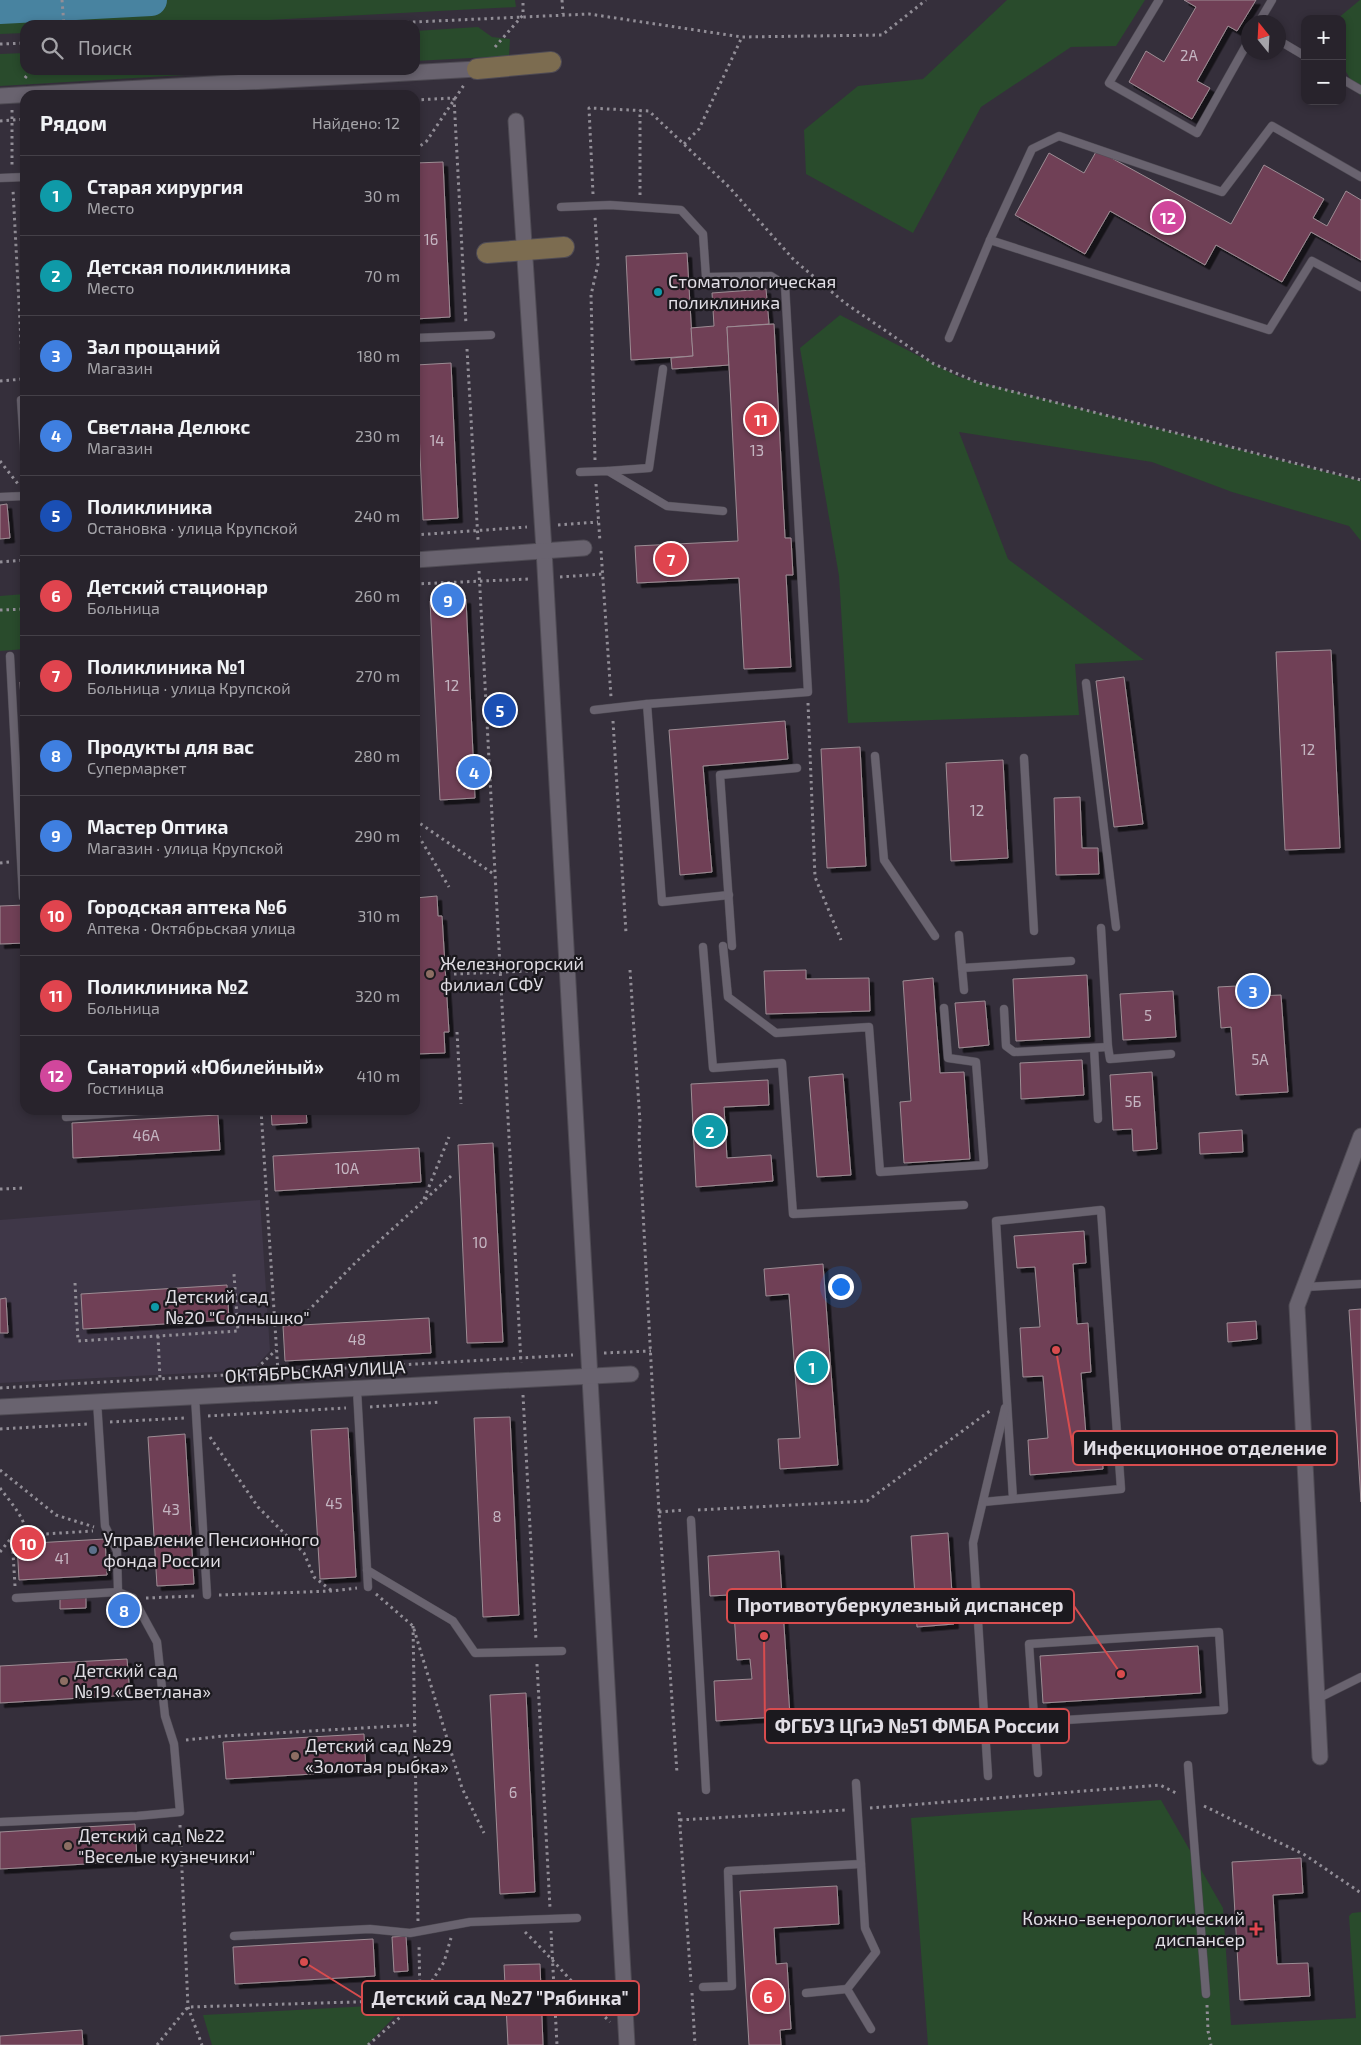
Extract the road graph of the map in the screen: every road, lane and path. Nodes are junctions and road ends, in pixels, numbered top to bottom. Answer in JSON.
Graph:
{"nodes":[{"id":1,"x":62,"y":0,"type":"edge"},
{"id":2,"x":523,"y":0,"type":"edge"},
{"id":3,"x":562,"y":0,"type":"edge"},
{"id":4,"x":926,"y":0,"type":"edge"},
{"id":5,"x":1159,"y":0,"type":"edge"},
{"id":6,"x":1272,"y":0,"type":"edge"},
{"id":7,"x":563,"y":14,"type":"junction"},
{"id":8,"x":1263,"y":15,"type":"edge"},
{"id":9,"x":523,"y":16,"type":"junction"},
{"id":10,"x":64,"y":20,"type":"edge"},
{"id":11,"x":420,"y":21,"type":"edge"},
{"id":12,"x":742,"y":37,"type":"junction"},
{"id":13,"x":20,"y":43,"type":"edge"},
{"id":14,"x":0,"y":44,"type":"edge"},
{"id":15,"x":1286,"y":45,"type":"edge"},
{"id":16,"x":1301,"y":54,"type":"edge"},
{"id":17,"x":1241,"y":55,"type":"edge"},
{"id":18,"x":551,"y":62,"type":"dead end"},
{"id":19,"x":477,"y":69,"type":"joint"},
{"id":20,"x":420,"y":73,"type":"edge"},
{"id":21,"x":386,"y":75,"type":"edge"},
{"id":22,"x":1346,"y":81,"type":"edge"},
{"id":23,"x":160,"y":90,"type":"edge"},
{"id":24,"x":1361,"y":90,"type":"edge"},
{"id":25,"x":20,"y":95,"type":"edge"},
{"id":26,"x":0,"y":96,"type":"edge"},
{"id":27,"x":454,"y":98,"type":"junction"},
{"id":28,"x":420,"y":100,"type":"edge"},
{"id":29,"x":640,"y":110,"type":"junction"},
{"id":30,"x":20,"y":119,"type":"edge"},
{"id":31,"x":11,"y":120,"type":"junction"},
{"id":32,"x":0,"y":121,"type":"edge"},
{"id":33,"x":516,"y":121,"type":"dead end"},
{"id":34,"x":684,"y":144,"type":"junction"},
{"id":35,"x":420,"y":146,"type":"edge"},
{"id":36,"x":1361,"y":176,"type":"edge"},
{"id":37,"x":20,"y":177,"type":"edge"},
{"id":38,"x":0,"y":178,"type":"edge"},
{"id":39,"x":13,"y":178,"type":"junction"},
{"id":40,"x":594,"y":206,"type":"junction"},
{"id":41,"x":640,"y":207,"type":"junction"},
{"id":42,"x":561,"y":208,"type":"dead end"},
{"id":43,"x":990,"y":240,"type":"junction"},
{"id":44,"x":564,"y":247,"type":"dead end"},
{"id":45,"x":524,"y":250,"type":"junction"},
{"id":46,"x":487,"y":253,"type":"dead end"},
{"id":47,"x":1361,"y":287,"type":"edge"},
{"id":48,"x":20,"y":319,"type":"edge"},
{"id":49,"x":491,"y":335,"type":"dead end"},
{"id":50,"x":467,"y":336,"type":"junction"},
{"id":51,"x":420,"y":338,"type":"edge"},
{"id":52,"x":950,"y":338,"type":"dead end"},
{"id":53,"x":663,"y":369,"type":"dead end"},
{"id":54,"x":20,"y":379,"type":"edge"},
{"id":55,"x":0,"y":381,"type":"edge"},
{"id":56,"x":0,"y":461,"type":"edge"},
{"id":57,"x":595,"y":471,"type":"junction"},
{"id":58,"x":608,"y":471,"type":"junction"},
{"id":59,"x":580,"y":472,"type":"dead end"},
{"id":60,"x":1361,"y":480,"type":"edge"},
{"id":61,"x":20,"y":486,"type":"dead end"},
{"id":62,"x":20,"y":496,"type":"edge"},
{"id":63,"x":0,"y":497,"type":"edge"},
{"id":64,"x":723,"y":511,"type":"dead end"},
{"id":65,"x":598,"y":522,"type":"junction"},
{"id":66,"x":542,"y":526,"type":"junction"},
{"id":67,"x":477,"y":530,"type":"junction"},
{"id":68,"x":420,"y":534,"type":"edge"},
{"id":69,"x":584,"y":548,"type":"dead end"},
{"id":70,"x":544,"y":550,"type":"junction"},
{"id":71,"x":478,"y":555,"type":"junction"},
{"id":72,"x":20,"y":560,"type":"edge"},
{"id":73,"x":420,"y":560,"type":"edge"},
{"id":74,"x":0,"y":562,"type":"edge"},
{"id":75,"x":465,"y":583,"type":"dead end"},
{"id":76,"x":420,"y":584,"type":"edge"},
{"id":77,"x":20,"y":609,"type":"edge"},
{"id":78,"x":0,"y":610,"type":"edge"},
{"id":79,"x":10,"y":656,"type":"dead end"},
{"id":80,"x":1086,"y":683,"type":"dead end"},
{"id":81,"x":808,"y":692,"type":"junction"},
{"id":82,"x":647,"y":704,"type":"junction"},
{"id":83,"x":612,"y":708,"type":"junction"},
{"id":84,"x":594,"y":710,"type":"dead end"},
{"id":85,"x":875,"y":756,"type":"dead end"},
{"id":86,"x":1024,"y":758,"type":"dead end"},
{"id":87,"x":797,"y":768,"type":"dead end"},
{"id":88,"x":420,"y":823,"type":"edge"},
{"id":89,"x":20,"y":829,"type":"edge"},
{"id":90,"x":420,"y":838,"type":"edge"},
{"id":91,"x":495,"y":875,"type":"junction"},
{"id":92,"x":449,"y":887,"type":"dead end"},
{"id":93,"x":728,"y":895,"type":"junction"},
{"id":94,"x":1116,"y":927,"type":"dead end"},
{"id":95,"x":1101,"y":928,"type":"dead end"},
{"id":96,"x":1034,"y":931,"type":"dead end"},
{"id":97,"x":626,"y":933,"type":"dead end"},
{"id":98,"x":959,"y":935,"type":"dead end"},
{"id":99,"x":935,"y":936,"type":"dead end"},
{"id":100,"x":841,"y":940,"type":"dead end"},
{"id":101,"x":724,"y":946,"type":"dead end"},
{"id":102,"x":732,"y":946,"type":"dead end"},
{"id":103,"x":703,"y":947,"type":"dead end"},
{"id":104,"x":1071,"y":961,"type":"dead end"},
{"id":105,"x":962,"y":968,"type":"junction"},
{"id":106,"x":568,"y":969,"type":"junction"},
{"id":107,"x":630,"y":970,"type":"dead end"},
{"id":108,"x":500,"y":973,"type":"junction"},
{"id":109,"x":454,"y":974,"type":"dead end"},
{"id":110,"x":964,"y":990,"type":"dead end"},
{"id":111,"x":944,"y":1008,"type":"dead end"},
{"id":112,"x":1004,"y":1009,"type":"dead end"},
{"id":113,"x":457,"y":1032,"type":"dead end"},
{"id":114,"x":1108,"y":1047,"type":"junction"},
{"id":115,"x":1094,"y":1048,"type":"junction"},
{"id":116,"x":1171,"y":1054,"type":"dead end"},
{"id":117,"x":461,"y":1104,"type":"dead end"},
{"id":118,"x":90,"y":1115,"type":"edge"},
{"id":119,"x":261,"y":1115,"type":"edge"},
{"id":120,"x":66,"y":1117,"type":"dead end"},
{"id":121,"x":1098,"y":1119,"type":"dead end"},
{"id":122,"x":1361,"y":1136,"type":"edge"},
{"id":123,"x":449,"y":1137,"type":"dead end"},
{"id":124,"x":451,"y":1176,"type":"dead end"},
{"id":125,"x":25,"y":1188,"type":"dead end"},
{"id":126,"x":0,"y":1190,"type":"edge"},
{"id":127,"x":422,"y":1202,"type":"junction"},
{"id":128,"x":964,"y":1205,"type":"dead end"},
{"id":129,"x":234,"y":1274,"type":"dead end"},
{"id":130,"x":75,"y":1283,"type":"dead end"},
{"id":131,"x":1361,"y":1284,"type":"edge"},
{"id":132,"x":1305,"y":1287,"type":"junction"},
{"id":133,"x":303,"y":1316,"type":"dead end"},
{"id":134,"x":158,"y":1336,"type":"junction"},
{"id":135,"x":277,"y":1349,"type":"junction"},
{"id":136,"x":651,"y":1351,"type":"junction"},
{"id":137,"x":589,"y":1354,"type":"junction"},
{"id":138,"x":521,"y":1359,"type":"junction"},
{"id":139,"x":278,"y":1372,"type":"junction"},
{"id":140,"x":252,"y":1374,"type":"junction"},
{"id":141,"x":632,"y":1374,"type":"dead end"},
{"id":142,"x":590,"y":1377,"type":"junction"},
{"id":143,"x":160,"y":1379,"type":"junction"},
{"id":144,"x":522,"y":1380,"type":"junction"},
{"id":145,"x":0,"y":1388,"type":"edge"},
{"id":146,"x":357,"y":1390,"type":"junction"},
{"id":147,"x":195,"y":1397,"type":"junction"},
{"id":148,"x":523,"y":1397,"type":"junction"},
{"id":149,"x":514,"y":1398,"type":"dead end"},
{"id":150,"x":1007,"y":1399,"type":"junction"},
{"id":151,"x":97,"y":1401,"type":"junction"},
{"id":152,"x":444,"y":1402,"type":"dead end"},
{"id":153,"x":0,"y":1407,"type":"edge"},
{"id":154,"x":358,"y":1407,"type":"junction"},
{"id":155,"x":196,"y":1417,"type":"junction"},
{"id":156,"x":98,"y":1423,"type":"junction"},
{"id":157,"x":0,"y":1429,"type":"edge"},
{"id":158,"x":0,"y":1470,"type":"edge"},
{"id":159,"x":0,"y":1488,"type":"edge"},
{"id":160,"x":1013,"y":1499,"type":"junction"},
{"id":161,"x":983,"y":1502,"type":"junction"},
{"id":162,"x":660,"y":1512,"type":"junction"},
{"id":163,"x":691,"y":1520,"type":"dead end"},
{"id":164,"x":106,"y":1531,"type":"junction"},
{"id":165,"x":27,"y":1535,"type":"junction"},
{"id":166,"x":12,"y":1536,"type":"junction"},
{"id":167,"x":0,"y":1552,"type":"edge"},
{"id":168,"x":367,"y":1570,"type":"junction"},
{"id":169,"x":368,"y":1587,"type":"junction"},
{"id":170,"x":332,"y":1591,"type":"junction"},
{"id":171,"x":118,"y":1592,"type":"junction"},
{"id":172,"x":207,"y":1596,"type":"junction"},
{"id":173,"x":16,"y":1598,"type":"joint"},
{"id":174,"x":133,"y":1598,"type":"junction"},
{"id":175,"x":413,"y":1626,"type":"junction"},
{"id":176,"x":562,"y":1651,"type":"dead end"},
{"id":177,"x":536,"y":1652,"type":"junction"},
{"id":178,"x":1361,"y":1678,"type":"edge"},
{"id":179,"x":1317,"y":1699,"type":"junction"},
{"id":180,"x":1034,"y":1722,"type":"junction"},
{"id":181,"x":415,"y":1725,"type":"junction"},
{"id":182,"x":174,"y":1744,"type":"junction"},
{"id":183,"x":1320,"y":1757,"type":"dead end"},
{"id":184,"x":1188,"y":1765,"type":"dead end"},
{"id":185,"x":677,"y":1773,"type":"dead end"},
{"id":186,"x":1038,"y":1773,"type":"dead end"},
{"id":187,"x":988,"y":1776,"type":"dead end"},
{"id":188,"x":856,"y":1783,"type":"dead end"},
{"id":189,"x":706,"y":1790,"type":"dead end"},
{"id":190,"x":1190,"y":1800,"type":"junction"},
{"id":191,"x":858,"y":1809,"type":"junction"},
{"id":192,"x":180,"y":1812,"type":"junction"},
{"id":193,"x":679,"y":1812,"type":"dead end"},
{"id":194,"x":680,"y":1820,"type":"junction"},
{"id":195,"x":0,"y":1822,"type":"edge"},
{"id":196,"x":484,"y":1833,"type":"dead end"},
{"id":197,"x":861,"y":1864,"type":"junction"},
{"id":198,"x":1361,"y":1893,"type":"edge"},
{"id":199,"x":550,"y":1918,"type":"junction"},
{"id":200,"x":577,"y":1918,"type":"dead end"},
{"id":201,"x":512,"y":1920,"type":"junction"},
{"id":202,"x":470,"y":1922,"type":"junction"},
{"id":203,"x":419,"y":1932,"type":"junction"},
{"id":204,"x":234,"y":1936,"type":"dead end"},
{"id":205,"x":553,"y":1959,"type":"junction"},
{"id":206,"x":703,"y":1987,"type":"dead end"},
{"id":207,"x":848,"y":1989,"type":"junction"},
{"id":208,"x":806,"y":1992,"type":"dead end"},
{"id":209,"x":1206,"y":1994,"type":"joint"},
{"id":210,"x":420,"y":2000,"type":"junction"},
{"id":211,"x":188,"y":2007,"type":"junction"},
{"id":212,"x":870,"y":2029,"type":"dead end"},
{"id":213,"x":627,"y":2042,"type":"edge"},
{"id":214,"x":157,"y":2045,"type":"edge"},
{"id":215,"x":202,"y":2045,"type":"edge"},
{"id":216,"x":368,"y":2045,"type":"edge"},
{"id":217,"x":557,"y":2045,"type":"edge"},
{"id":218,"x":695,"y":2045,"type":"edge"},
{"id":219,"x":1211,"y":2045,"type":"edge"}],
"edges":[{"from":1,"to":10,"type":"path"},
{"from":2,"to":9,"type":"path"},
{"from":3,"to":7,"type":"path"},
{"from":4,"to":12,"type":"path"},
{"from":5,"to":17,"type":"lane"},
{"from":6,"to":8,"type":"lane"},
{"from":7,"to":9,"type":"path"},
{"from":7,"to":12,"type":"path"},
{"from":9,"to":11,"type":"path"},
{"from":12,"to":34,"type":"path"},
{"from":13,"to":14,"type":"path"},
{"from":15,"to":16,"type":"lane"},
{"from":18,"to":19,"type":"street"},
{"from":19,"to":20,"type":"street"},
{"from":21,"to":23,"type":"street"},
{"from":22,"to":24,"type":"lane"},
{"from":25,"to":26,"type":"street"},
{"from":27,"to":28,"type":"path"},
{"from":27,"to":35,"type":"path"},
{"from":27,"to":50,"type":"path"},
{"from":29,"to":34,"type":"path"},
{"from":29,"to":40,"type":"path"},
{"from":29,"to":41,"type":"path"},
{"from":30,"to":31,"type":"path"},
{"from":31,"to":32,"type":"path"},
{"from":31,"to":39,"type":"path"},
{"from":33,"to":45,"type":"street"},
{"from":34,"to":60,"type":"path"},
{"from":36,"to":43,"type":"lane"},
{"from":37,"to":39,"type":"lane"},
{"from":38,"to":39,"type":"lane"},
{"from":39,"to":48,"type":"path"},
{"from":40,"to":41,"type":"lane"},
{"from":40,"to":42,"type":"lane"},
{"from":40,"to":57,"type":"path"},
{"from":41,"to":81,"type":"lane"},
{"from":43,"to":47,"type":"lane"},
{"from":43,"to":52,"type":"lane"},
{"from":44,"to":45,"type":"street"},
{"from":45,"to":46,"type":"street"},
{"from":45,"to":66,"type":"street"},
{"from":49,"to":50,"type":"lane"},
{"from":50,"to":51,"type":"lane"},
{"from":50,"to":67,"type":"path"},
{"from":53,"to":58,"type":"lane"},
{"from":54,"to":55,"type":"path"},
{"from":56,"to":61,"type":"path"},
{"from":57,"to":58,"type":"lane"},
{"from":57,"to":59,"type":"lane"},
{"from":57,"to":65,"type":"path"},
{"from":58,"to":64,"type":"lane"},
{"from":62,"to":63,"type":"lane"},
{"from":65,"to":66,"type":"path"},
{"from":65,"to":83,"type":"path"},
{"from":66,"to":67,"type":"path"},
{"from":66,"to":70,"type":"street"},
{"from":67,"to":68,"type":"path"},
{"from":67,"to":71,"type":"path"},
{"from":69,"to":70,"type":"street"},
{"from":70,"to":71,"type":"street"},
{"from":70,"to":106,"type":"street"},
{"from":71,"to":73,"type":"street"},
{"from":71,"to":91,"type":"path"},
{"from":72,"to":74,"type":"path"},
{"from":75,"to":76,"type":"path"},
{"from":77,"to":78,"type":"path"},
{"from":79,"to":89,"type":"lane"},
{"from":80,"to":94,"type":"lane"},
{"from":81,"to":82,"type":"lane"},
{"from":81,"to":100,"type":"path"},
{"from":82,"to":83,"type":"lane"},
{"from":82,"to":93,"type":"lane"},
{"from":83,"to":84,"type":"lane"},
{"from":83,"to":97,"type":"path"},
{"from":85,"to":99,"type":"lane"},
{"from":86,"to":96,"type":"lane"},
{"from":87,"to":93,"type":"lane"},
{"from":88,"to":91,"type":"path"},
{"from":90,"to":92,"type":"path"},
{"from":91,"to":108,"type":"path"},
{"from":93,"to":102,"type":"lane"},
{"from":95,"to":114,"type":"lane"},
{"from":98,"to":105,"type":"lane"},
{"from":101,"to":111,"type":"lane"},
{"from":103,"to":128,"type":"lane"},
{"from":104,"to":105,"type":"lane"},
{"from":105,"to":110,"type":"lane"},
{"from":106,"to":108,"type":"path"},
{"from":106,"to":137,"type":"street"},
{"from":107,"to":136,"type":"path"},
{"from":108,"to":109,"type":"path"},
{"from":108,"to":138,"type":"path"},
{"from":112,"to":115,"type":"lane"},
{"from":113,"to":117,"type":"path"},
{"from":114,"to":115,"type":"lane"},
{"from":114,"to":116,"type":"lane"},
{"from":115,"to":121,"type":"lane"},
{"from":118,"to":120,"type":"lane"},
{"from":119,"to":135,"type":"path"},
{"from":122,"to":132,"type":"street"},
{"from":123,"to":127,"type":"path"},
{"from":124,"to":127,"type":"path"},
{"from":125,"to":126,"type":"path"},
{"from":127,"to":133,"type":"path"},
{"from":129,"to":134,"type":"path"},
{"from":130,"to":134,"type":"path"},
{"from":131,"to":132,"type":"lane"},
{"from":132,"to":179,"type":"street"},
{"from":134,"to":143,"type":"path"},
{"from":135,"to":139,"type":"path"},
{"from":135,"to":140,"type":"path"},
{"from":136,"to":137,"type":"path"},
{"from":136,"to":162,"type":"path"},
{"from":137,"to":138,"type":"path"},
{"from":137,"to":142,"type":"street"},
{"from":138,"to":139,"type":"path"},
{"from":138,"to":144,"type":"path"},
{"from":139,"to":140,"type":"path"},
{"from":140,"to":143,"type":"path"},
{"from":141,"to":142,"type":"street","name":"ОКТЯБРЬСКАЯ УЛИЦА"},
{"from":142,"to":144,"type":"street","name":"ОКТЯБРЬСКАЯ УЛИЦА"},
{"from":142,"to":213,"type":"street"},
{"from":143,"to":145,"type":"path"},
{"from":144,"to":146,"type":"street","name":"ОКТЯБРЬСКАЯ УЛИЦА"},
{"from":144,"to":148,"type":"path"},
{"from":146,"to":147,"type":"street","name":"ОКТЯБРЬСКАЯ УЛИЦА"},
{"from":146,"to":154,"type":"lane"},
{"from":147,"to":151,"type":"street","name":"ОКТЯБРЬСКАЯ УЛИЦА"},
{"from":147,"to":155,"type":"lane"},
{"from":148,"to":149,"type":"path"},
{"from":148,"to":177,"type":"path"},
{"from":150,"to":160,"type":"lane"},
{"from":150,"to":160,"type":"lane"},
{"from":150,"to":161,"type":"lane"},
{"from":150,"to":162,"type":"path"},
{"from":151,"to":153,"type":"street","name":"ОКТЯБРЬСКАЯ УЛИЦА"},
{"from":151,"to":156,"type":"lane"},
{"from":152,"to":154,"type":"path"},
{"from":154,"to":155,"type":"path"},
{"from":154,"to":168,"type":"lane"},
{"from":155,"to":156,"type":"path"},
{"from":155,"to":170,"type":"path"},
{"from":155,"to":172,"type":"lane"},
{"from":156,"to":157,"type":"path"},
{"from":156,"to":164,"type":"lane"},
{"from":158,"to":164,"type":"path"},
{"from":159,"to":165,"type":"path"},
{"from":160,"to":161,"type":"lane"},
{"from":161,"to":187,"type":"lane"},
{"from":162,"to":185,"type":"path"},
{"from":163,"to":189,"type":"lane"},
{"from":164,"to":165,"type":"path"},
{"from":164,"to":171,"type":"lane"},
{"from":165,"to":166,"type":"path"},
{"from":166,"to":167,"type":"path"},
{"from":166,"to":173,"type":"path"},
{"from":168,"to":169,"type":"lane"},
{"from":168,"to":177,"type":"lane"},
{"from":169,"to":170,"type":"path"},
{"from":169,"to":175,"type":"path"},
{"from":170,"to":172,"type":"path"},
{"from":171,"to":173,"type":"lane"},
{"from":171,"to":174,"type":"lane"},
{"from":172,"to":174,"type":"path"},
{"from":174,"to":182,"type":"lane"},
{"from":175,"to":181,"type":"path"},
{"from":175,"to":196,"type":"path"},
{"from":176,"to":177,"type":"lane"},
{"from":177,"to":199,"type":"path"},
{"from":178,"to":179,"type":"lane"},
{"from":179,"to":183,"type":"street"},
{"from":180,"to":180,"type":"lane"},
{"from":180,"to":186,"type":"lane"},
{"from":181,"to":182,"type":"path"},
{"from":181,"to":203,"type":"path"},
{"from":182,"to":192,"type":"lane"},
{"from":184,"to":190,"type":"lane"},
{"from":188,"to":191,"type":"lane"},
{"from":190,"to":191,"type":"path"},
{"from":190,"to":198,"type":"path"},
{"from":190,"to":209,"type":"lane"},
{"from":191,"to":194,"type":"path"},
{"from":191,"to":197,"type":"lane"},
{"from":192,"to":195,"type":"lane"},
{"from":192,"to":211,"type":"path"},
{"from":193,"to":194,"type":"path"},
{"from":194,"to":218,"type":"path"},
{"from":197,"to":206,"type":"lane"},
{"from":197,"to":207,"type":"lane"},
{"from":199,"to":200,"type":"lane"},
{"from":199,"to":201,"type":"lane"},
{"from":199,"to":205,"type":"path"},
{"from":201,"to":202,"type":"lane"},
{"from":201,"to":205,"type":"path"},
{"from":202,"to":203,"type":"lane"},
{"from":202,"to":210,"type":"path"},
{"from":203,"to":204,"type":"lane"},
{"from":203,"to":210,"type":"path"},
{"from":205,"to":213,"type":"path"},
{"from":205,"to":217,"type":"path"},
{"from":207,"to":208,"type":"lane"},
{"from":207,"to":212,"type":"lane"},
{"from":209,"to":219,"type":"path"},
{"from":210,"to":211,"type":"path"},
{"from":210,"to":216,"type":"path"},
{"from":211,"to":214,"type":"path"},
{"from":211,"to":215,"type":"path"}]}
